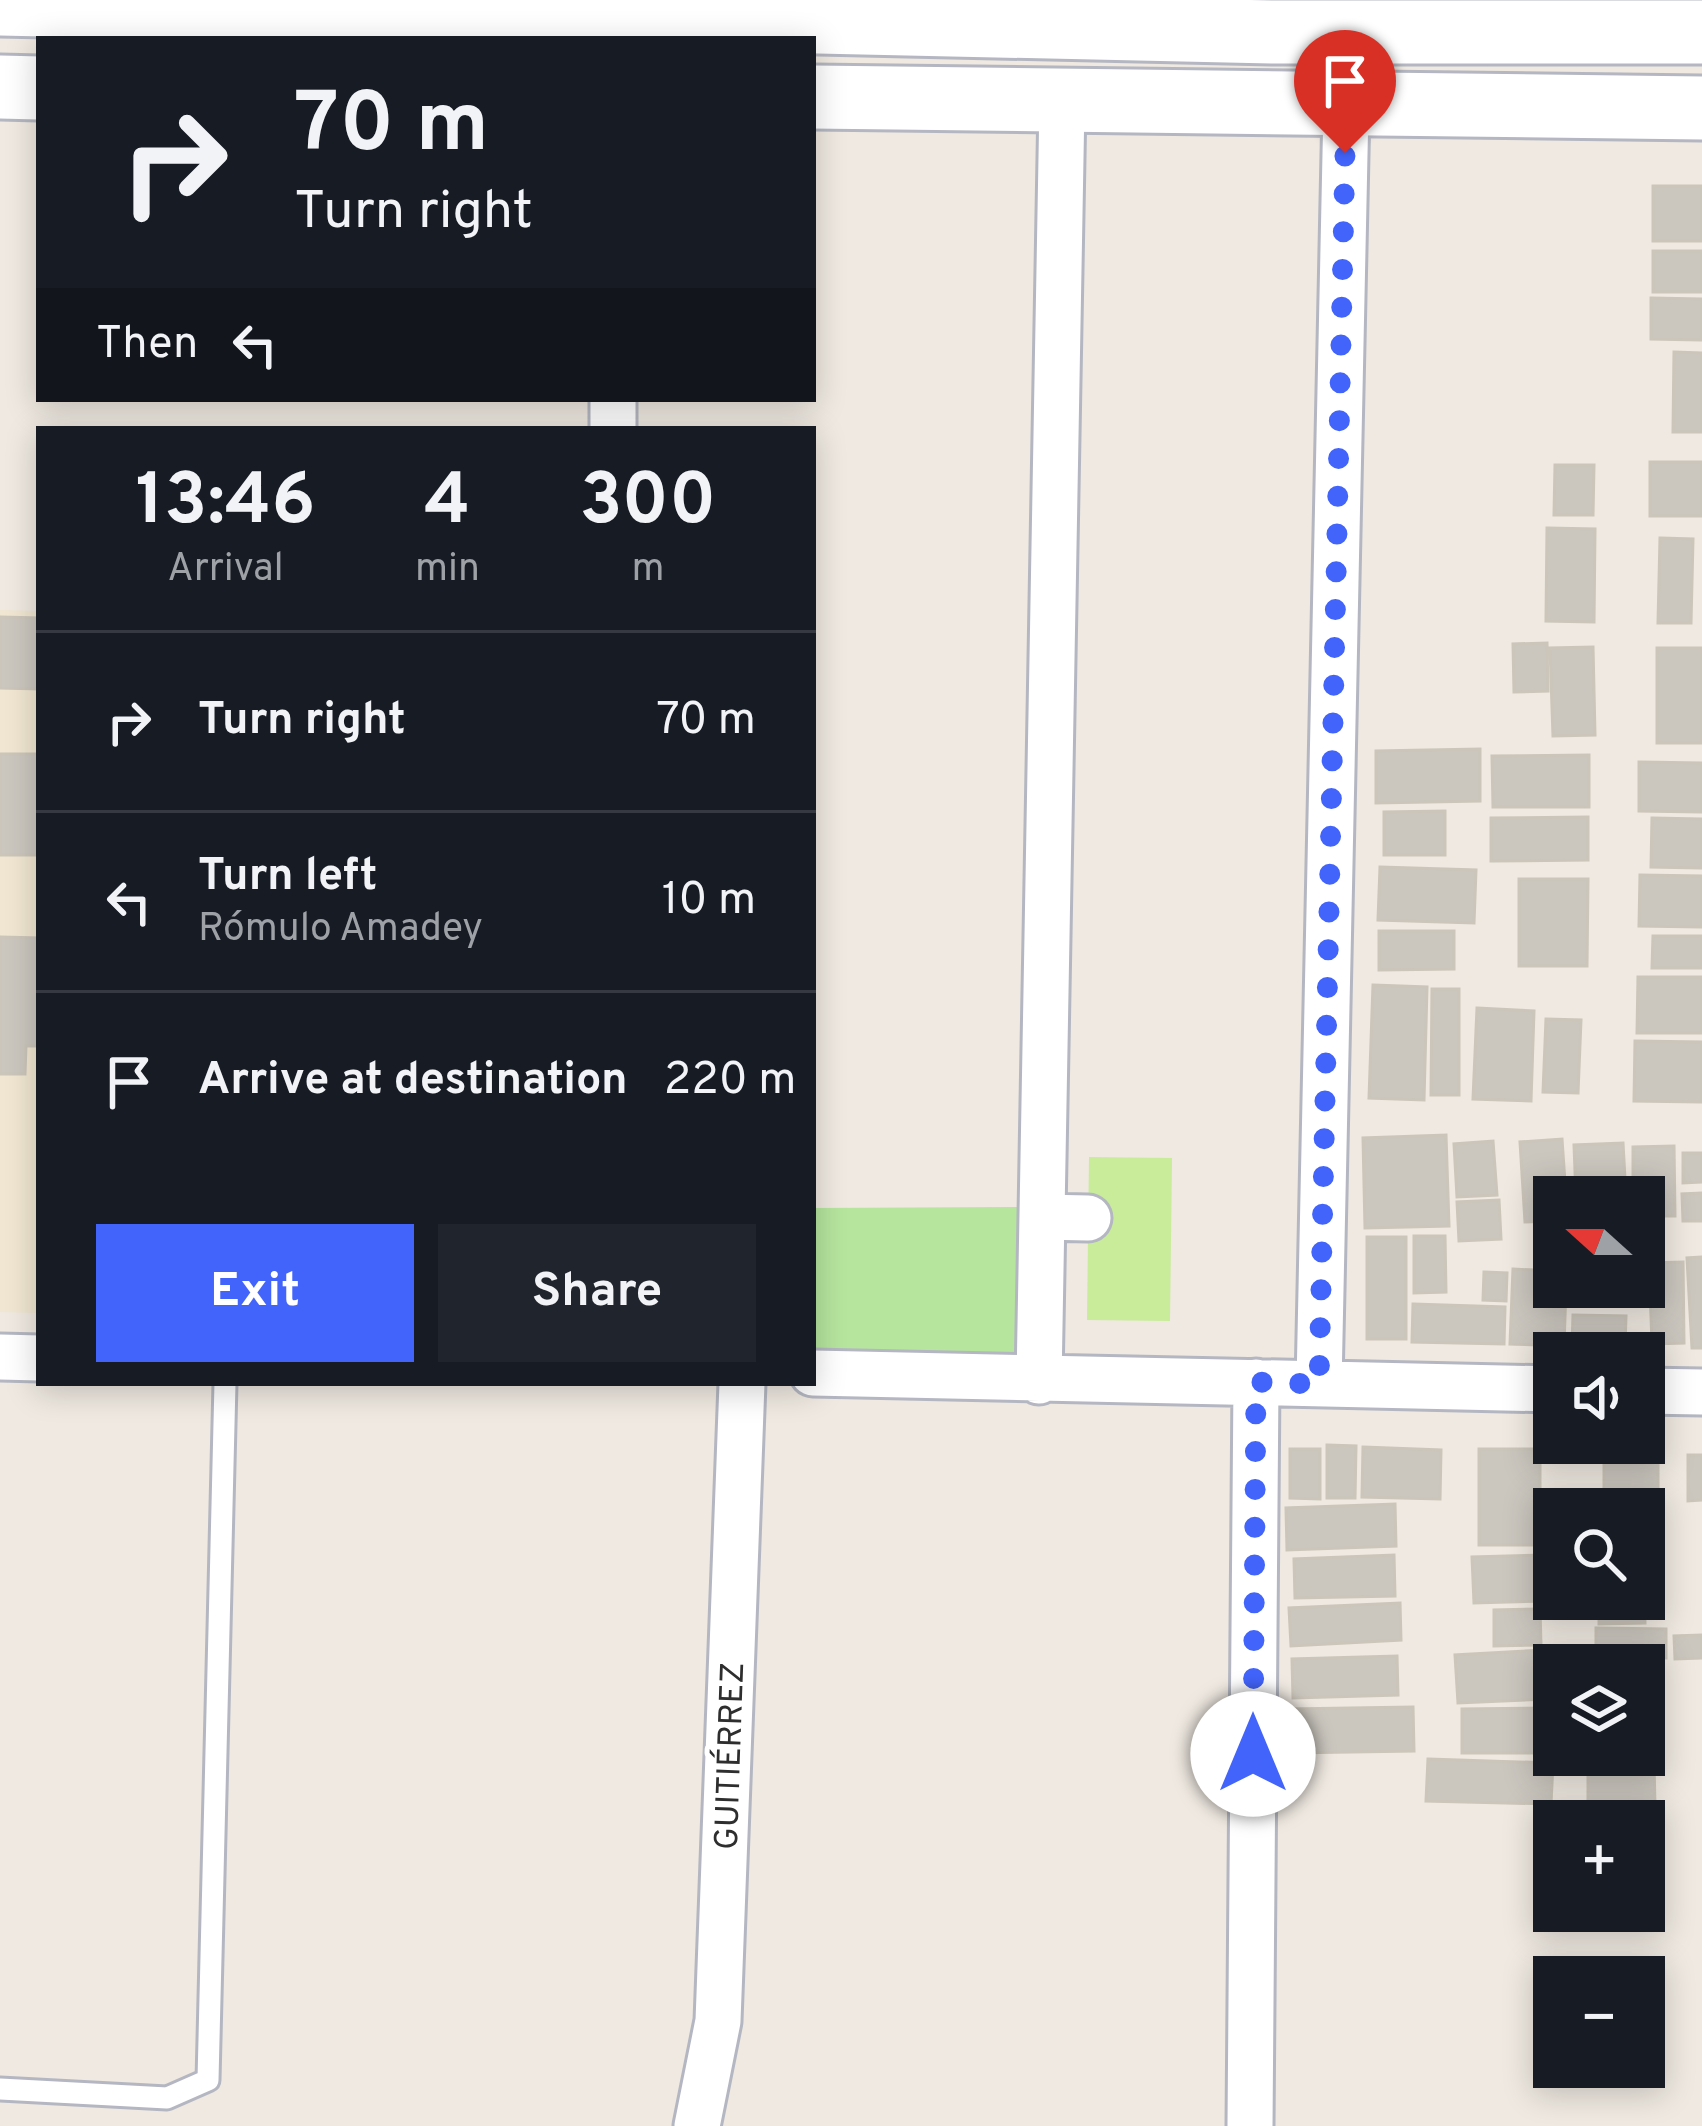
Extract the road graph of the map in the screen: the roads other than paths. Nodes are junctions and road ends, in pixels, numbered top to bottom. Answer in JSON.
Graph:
{"nodes":[{"id":1,"x":0,"y":4,"type":"edge"},
{"id":2,"x":937,"y":10,"type":"edge"},
{"id":3,"x":1273,"y":16,"type":"edge"},
{"id":4,"x":617,"y":18,"type":"edge"},
{"id":5,"x":1702,"y":32,"type":"edge"},
{"id":6,"x":0,"y":87,"type":"edge"},
{"id":7,"x":36,"y":88,"type":"edge"},
{"id":8,"x":816,"y":97,"type":"edge"},
{"id":9,"x":1062,"y":102,"type":"junction"},
{"id":10,"x":1271,"y":106,"type":"junction"},
{"id":11,"x":1346,"y":107,"type":"junction"},
{"id":12,"x":1702,"y":108,"type":"edge"},
{"id":13,"x":1042,"y":1217,"type":"junction"},
{"id":14,"x":1088,"y":1218,"type":"dead end"},
{"id":15,"x":0,"y":1357,"type":"edge"},
{"id":16,"x":36,"y":1358,"type":"edge"},
{"id":17,"x":816,"y":1373,"type":"edge"},
{"id":18,"x":1040,"y":1381,"type":"junction"},
{"id":19,"x":1256,"y":1382,"type":"junction"},
{"id":20,"x":1319,"y":1384,"type":"junction"},
{"id":21,"x":225,"y":1386,"type":"edge"},
{"id":22,"x":742,"y":1386,"type":"edge"},
{"id":23,"x":1533,"y":1389,"type":"edge"},
{"id":24,"x":1665,"y":1391,"type":"edge"},
{"id":25,"x":1702,"y":1392,"type":"edge"},
{"id":26,"x":0,"y":2089,"type":"edge"},
{"id":27,"x":697,"y":2126,"type":"edge"},
{"id":28,"x":1250,"y":2126,"type":"edge"}],
"edges":[{"from":1,"to":4,"type":"main road"},
{"from":2,"to":3,"type":"main road"},
{"from":2,"to":4,"type":"main road"},
{"from":3,"to":5,"type":"main road"},
{"from":3,"to":10,"type":"street"},
{"from":6,"to":7,"type":"main road"},
{"from":8,"to":9,"type":"main road"},
{"from":9,"to":10,"type":"main road"},
{"from":9,"to":13,"type":"street"},
{"from":10,"to":11,"type":"main road"},
{"from":11,"to":12,"type":"main road"},
{"from":11,"to":20,"type":"street"},
{"from":13,"to":14,"type":"street"},
{"from":13,"to":18,"type":"street"},
{"from":15,"to":16,"type":"street"},
{"from":17,"to":18,"type":"street"},
{"from":18,"to":19,"type":"street"},
{"from":19,"to":20,"type":"street"},
{"from":19,"to":28,"type":"street"},
{"from":20,"to":23,"type":"street"},
{"from":21,"to":26,"type":"lane"},
{"from":22,"to":27,"type":"street","name":"GUITIÉRREZ"},
{"from":24,"to":25,"type":"street"}]}
